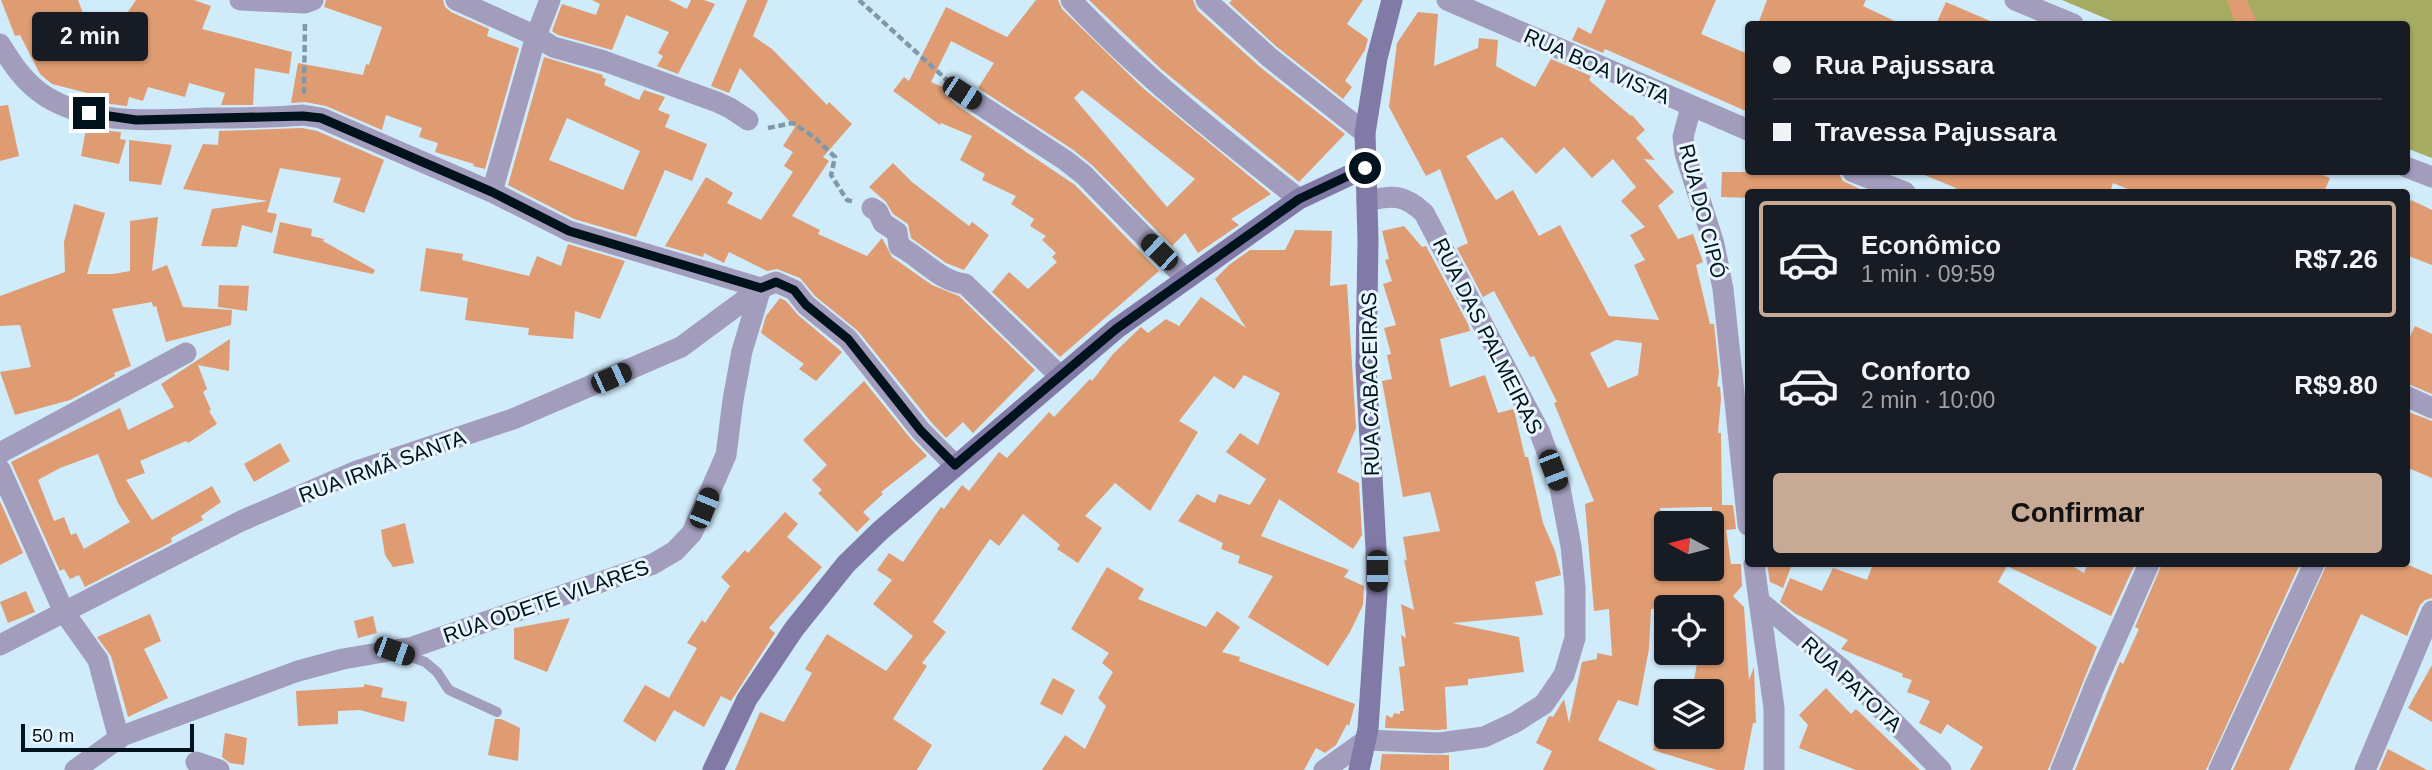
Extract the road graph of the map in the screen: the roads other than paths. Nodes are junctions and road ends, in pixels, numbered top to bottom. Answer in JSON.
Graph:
{"nodes":[{"id":1,"x":240,"y":0,"type":"edge"},
{"id":2,"x":456,"y":0,"type":"edge"},
{"id":3,"x":550,"y":0,"type":"edge"},
{"id":4,"x":1071,"y":0,"type":"edge"},
{"id":5,"x":1206,"y":0,"type":"edge"},
{"id":6,"x":1392,"y":0,"type":"edge"},
{"id":7,"x":1447,"y":0,"type":"edge"},
{"id":8,"x":2015,"y":0,"type":"edge"},
{"id":9,"x":309,"y":2,"type":"edge"},
{"id":10,"x":2066,"y":21,"type":"edge"},
{"id":11,"x":536,"y":36,"type":"junction"},
{"id":12,"x":0,"y":44,"type":"edge"},
{"id":13,"x":962,"y":93,"type":"road end"},
{"id":14,"x":1691,"y":107,"type":"junction"},
{"id":15,"x":748,"y":120,"type":"road end"},
{"id":16,"x":1745,"y":129,"type":"edge"},
{"id":17,"x":1365,"y":133,"type":"junction"},
{"id":18,"x":1365,"y":168,"type":"junction"},
{"id":19,"x":2410,"y":169,"type":"edge"},
{"id":20,"x":1861,"y":175,"type":"edge"},
{"id":21,"x":2432,"y":177,"type":"edge"},
{"id":22,"x":1897,"y":189,"type":"edge"},
{"id":23,"x":492,"y":192,"type":"junction"},
{"id":24,"x":1299,"y":199,"type":"junction"},
{"id":25,"x":1367,"y":201,"type":"junction"},
{"id":26,"x":872,"y":208,"type":"road end"},
{"id":27,"x":1186,"y":279,"type":"junction"},
{"id":28,"x":761,"y":288,"type":"junction"},
{"id":29,"x":186,"y":353,"type":"dead end"},
{"id":30,"x":1060,"y":376,"type":"junction"},
{"id":31,"x":2410,"y":399,"type":"edge"},
{"id":32,"x":2432,"y":408,"type":"edge"},
{"id":33,"x":0,"y":453,"type":"edge"},
{"id":34,"x":955,"y":465,"type":"junction"},
{"id":35,"x":0,"y":468,"type":"edge"},
{"id":36,"x":1745,"y":497,"type":"edge"},
{"id":37,"x":1754,"y":567,"type":"edge"},
{"id":38,"x":2147,"y":567,"type":"edge"},
{"id":39,"x":2313,"y":567,"type":"edge"},
{"id":40,"x":1759,"y":601,"type":"junction"},
{"id":41,"x":2432,"y":611,"type":"edge"},
{"id":42,"x":64,"y":612,"type":"junction"},
{"id":43,"x":0,"y":645,"type":"edge"},
{"id":44,"x":394,"y":651,"type":"junction"},
{"id":45,"x":497,"y":712,"type":"dead end"},
{"id":46,"x":119,"y":738,"type":"junction"},
{"id":47,"x":1366,"y":740,"type":"junction"},
{"id":48,"x":196,"y":762,"type":"dead end"},
{"id":49,"x":75,"y":770,"type":"edge"},
{"id":50,"x":219,"y":770,"type":"edge"},
{"id":51,"x":713,"y":770,"type":"edge"},
{"id":52,"x":1324,"y":770,"type":"edge"},
{"id":53,"x":1359,"y":770,"type":"edge"},
{"id":54,"x":1774,"y":770,"type":"edge"},
{"id":55,"x":1941,"y":770,"type":"edge"},
{"id":56,"x":2061,"y":770,"type":"edge"},
{"id":57,"x":2219,"y":770,"type":"edge"},
{"id":58,"x":2365,"y":770,"type":"edge"}],
"edges":[{"from":1,"to":9,"type":"street"},
{"from":2,"to":11,"type":"street"},
{"from":3,"to":11,"type":"street"},
{"from":4,"to":24,"type":"street"},
{"from":5,"to":17,"type":"street"},
{"from":6,"to":17,"type":"main road","name":"RUA CABACEIRAS"},
{"from":7,"to":14,"type":"street","name":"RUA BOA VISTA"},
{"from":8,"to":10,"type":"street"},
{"from":11,"to":15,"type":"street"},
{"from":11,"to":23,"type":"street"},
{"from":12,"to":23,"type":"street"},
{"from":13,"to":27,"type":"street"},
{"from":14,"to":16,"type":"street","name":"RUA BOA VISTA"},
{"from":14,"to":36,"type":"street","name":"RUA DO CIPÓ"},
{"from":17,"to":18,"type":"main road","name":"RUA CABACEIRAS"},
{"from":18,"to":24,"type":"main road"},
{"from":18,"to":25,"type":"main road","name":"RUA CABACEIRAS"},
{"from":19,"to":21,"type":"street"},
{"from":20,"to":22,"type":"street"},
{"from":23,"to":28,"type":"street"},
{"from":24,"to":27,"type":"main road"},
{"from":25,"to":47,"type":"main road","name":"RUA CABACEIRAS"},
{"from":25,"to":47,"type":"street","name":"RUA DAS PALMEIRAS"},
{"from":26,"to":30,"type":"street"},
{"from":27,"to":30,"type":"main road"},
{"from":28,"to":34,"type":"street"},
{"from":28,"to":42,"type":"street","name":"RUA IRMÃ SANTA"},
{"from":28,"to":44,"type":"street","name":"RUA ODETE VILARES"},
{"from":29,"to":33,"type":"street"},
{"from":30,"to":34,"type":"main road"},
{"from":31,"to":32,"type":"street"},
{"from":34,"to":51,"type":"main road"},
{"from":35,"to":42,"type":"street"},
{"from":37,"to":40,"type":"street"},
{"from":38,"to":56,"type":"street"},
{"from":39,"to":57,"type":"street"},
{"from":40,"to":54,"type":"street"},
{"from":40,"to":55,"type":"street","name":"RUA PATOTA"},
{"from":41,"to":58,"type":"street"},
{"from":42,"to":43,"type":"street","name":"RUA IRMÃ SANTA"},
{"from":42,"to":46,"type":"street"},
{"from":44,"to":45,"type":"lane"},
{"from":44,"to":46,"type":"street","name":"RUA ODETE VILARES"},
{"from":46,"to":49,"type":"street","name":"RUA ODETE VILARES"},
{"from":47,"to":52,"type":"street"},
{"from":47,"to":53,"type":"main road","name":"RUA CABACEIRAS"},
{"from":48,"to":50,"type":"street"}]}
